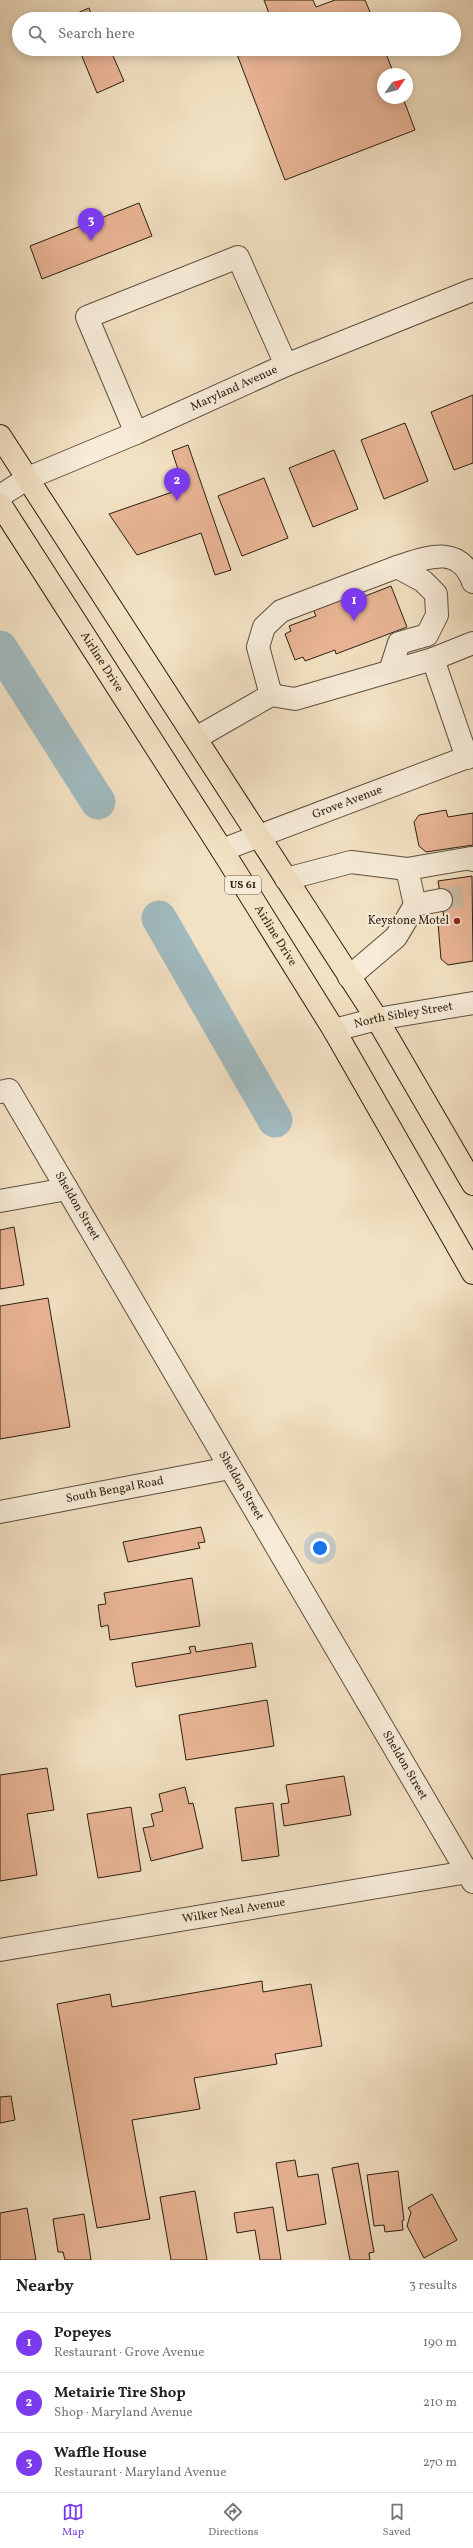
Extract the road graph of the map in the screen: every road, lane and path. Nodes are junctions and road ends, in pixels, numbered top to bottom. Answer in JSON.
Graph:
{"nodes":[{"id":1,"x":473,"y":290,"type":"edge"},
{"id":2,"x":286,"y":365,"type":"junction"},
{"id":3,"x":136,"y":433,"type":"junction"},
{"id":4,"x":0,"y":436,"type":"edge"},
{"id":5,"x":28,"y":478,"type":"junction"},
{"id":6,"x":0,"y":496,"type":"edge"},
{"id":7,"x":0,"y":504,"type":"edge"},
{"id":8,"x":396,"y":567,"type":"junction"},
{"id":9,"x":473,"y":582,"type":"edge"},
{"id":10,"x":473,"y":643,"type":"edge"},
{"id":11,"x":433,"y":659,"type":"junction"},
{"id":12,"x":390,"y":672,"type":"junction"},
{"id":13,"x":271,"y":695,"type":"junction"},
{"id":14,"x":196,"y":738,"type":"junction"},
{"id":15,"x":470,"y":756,"type":"edge"},
{"id":16,"x":259,"y":836,"type":"junction"},
{"id":17,"x":222,"y":850,"type":"junction"},
{"id":18,"x":473,"y":860,"type":"edge"},
{"id":19,"x":407,"y":869,"type":"junction"},
{"id":20,"x":286,"y":879,"type":"junction"},
{"id":21,"x":441,"y":900,"type":"tunnel mouth"},
{"id":22,"x":415,"y":905,"type":"junction"},
{"id":23,"x":349,"y":976,"type":"junction"},
{"id":24,"x":473,"y":1003,"type":"edge"},
{"id":25,"x":376,"y":1019,"type":"junction"},
{"id":26,"x":334,"y":1030,"type":"junction"},
{"id":27,"x":5,"y":1091,"type":"edge"},
{"id":28,"x":473,"y":1184,"type":"edge"},
{"id":29,"x":67,"y":1189,"type":"junction"},
{"id":30,"x":0,"y":1201,"type":"edge"},
{"id":31,"x":473,"y":1273,"type":"edge"},
{"id":32,"x":230,"y":1468,"type":"junction"},
{"id":33,"x":0,"y":1512,"type":"edge"},
{"id":34,"x":471,"y":1875,"type":"edge"},
{"id":35,"x":0,"y":1950,"type":"edge"}],
"edges":[{"from":1,"to":2,"type":"street","name":"Maryland Avenue"},
{"from":2,"to":3,"type":"street","name":"Maryland Avenue"},
{"from":2,"to":3,"type":"street"},
{"from":3,"to":5,"type":"street","name":"Maryland Avenue"},
{"from":4,"to":5,"type":"highway"},
{"from":5,"to":6,"type":"street","name":"Maryland Avenue"},
{"from":5,"to":14,"type":"highway"},
{"from":7,"to":17,"type":"highway","name":"Airline Drive","number":"US 61"},
{"from":8,"to":9,"type":"street"},
{"from":8,"to":12,"type":"street"},
{"from":8,"to":13,"type":"street"},
{"from":10,"to":11,"type":"street"},
{"from":11,"to":12,"type":"street"},
{"from":11,"to":15,"type":"street"},
{"from":12,"to":13,"type":"street"},
{"from":13,"to":14,"type":"street"},
{"from":14,"to":16,"type":"highway"},
{"from":15,"to":16,"type":"street","name":"Grove Avenue"},
{"from":16,"to":17,"type":"street","name":"Grove Avenue"},
{"from":16,"to":20,"type":"highway"},
{"from":17,"to":26,"type":"highway","name":"Airline Drive","number":"US 61"},
{"from":18,"to":19,"type":"street"},
{"from":19,"to":20,"type":"street"},
{"from":19,"to":22,"type":"street"},
{"from":20,"to":23,"type":"highway"},
{"from":21,"to":22,"type":"street"},
{"from":22,"to":23,"type":"street"},
{"from":23,"to":25,"type":"highway"},
{"from":24,"to":25,"type":"street","name":"North Sibley Street"},
{"from":25,"to":26,"type":"street","name":"North Sibley Street"},
{"from":25,"to":28,"type":"highway"},
{"from":26,"to":31,"type":"highway","name":"Airline Drive","number":"US 61"},
{"from":27,"to":29,"type":"street","name":"Sheldon Street"},
{"from":29,"to":30,"type":"street"},
{"from":29,"to":32,"type":"street","name":"Sheldon Street"},
{"from":32,"to":33,"type":"street","name":"South Bengal Road"},
{"from":32,"to":34,"type":"street","name":"Sheldon Street"},
{"from":34,"to":35,"type":"street","name":"Wilker Neal Avenue"}]}
